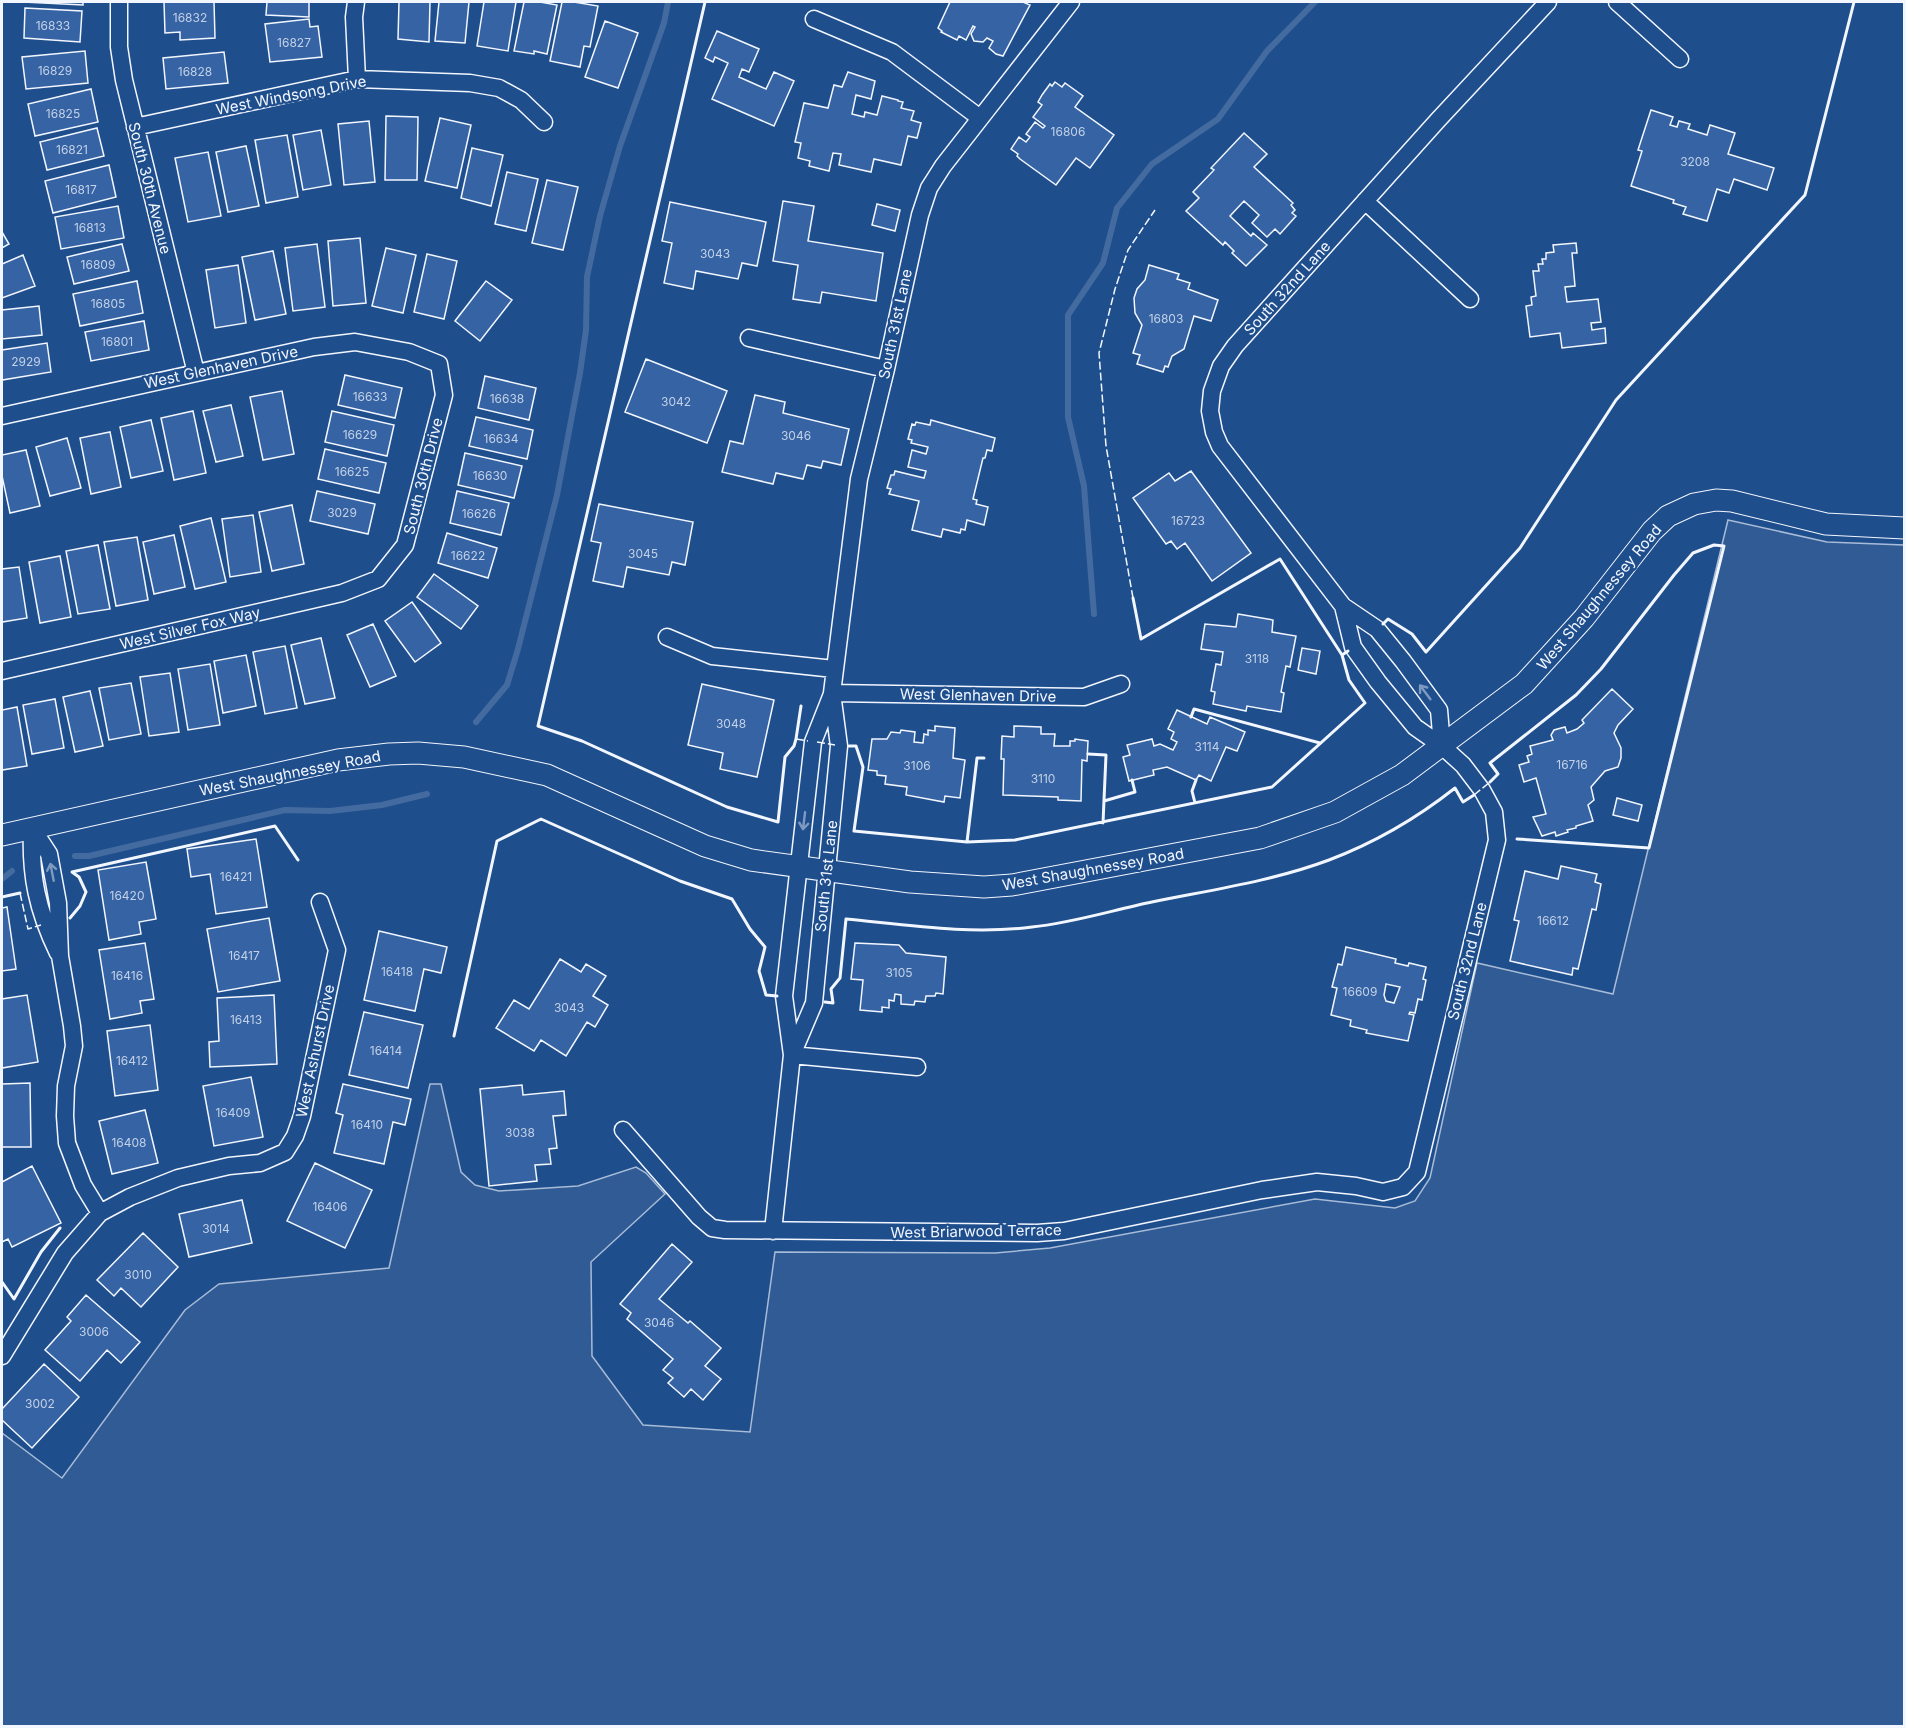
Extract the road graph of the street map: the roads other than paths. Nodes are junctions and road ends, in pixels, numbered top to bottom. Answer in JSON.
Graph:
{"nodes":[{"id":1,"x":119,"y":2,"type":"edge"},
{"id":2,"x":356,"y":2,"type":"edge"},
{"id":3,"x":1071,"y":2,"type":"edge"},
{"id":4,"x":1548,"y":2,"type":"edge"},
{"id":5,"x":1617,"y":2,"type":"edge"},
{"id":6,"x":814,"y":19,"type":"dead end"},
{"id":7,"x":1680,"y":59,"type":"dead end"},
{"id":8,"x":357,"y":79,"type":"junction"},
{"id":9,"x":980,"y":118,"type":"junction"},
{"id":10,"x":544,"y":122,"type":"dead end"},
{"id":11,"x":135,"y":127,"type":"junction"},
{"id":12,"x":1365,"y":201,"type":"junction"},
{"id":13,"x":1470,"y":298,"type":"dead end"},
{"id":14,"x":749,"y":338,"type":"dead end"},
{"id":15,"x":439,"y":364,"type":"joint"},
{"id":16,"x":886,"y":369,"type":"junction"},
{"id":17,"x":196,"y":373,"type":"junction"},
{"id":18,"x":2,"y":416,"type":"edge"},
{"id":19,"x":1905,"y":528,"type":"edge"},
{"id":20,"x":378,"y":579,"type":"joint"},
{"id":21,"x":1343,"y":606,"type":"junction"},
{"id":22,"x":667,"y":637,"type":"dead end"},
{"id":23,"x":834,"y":669,"type":"junction"},
{"id":24,"x":2,"y":671,"type":"edge"},
{"id":25,"x":1121,"y":684,"type":"dead end"},
{"id":26,"x":832,"y":693,"type":"junction"},
{"id":27,"x":1442,"y":746,"type":"junction"},
{"id":28,"x":808,"y":787,"type":"junction"},
{"id":29,"x":835,"y":790,"type":"junction"},
{"id":30,"x":32,"y":828,"type":"junction"},
{"id":31,"x":2,"y":835,"type":"edge"},
{"id":32,"x":799,"y":868,"type":"junction"},
{"id":33,"x":827,"y":871,"type":"junction"},
{"id":34,"x":320,"y":902,"type":"dead end"},
{"id":35,"x":789,"y":958,"type":"junction"},
{"id":36,"x":818,"y":962,"type":"junction"},
{"id":37,"x":792,"y":1055,"type":"junction"},
{"id":38,"x":917,"y":1067,"type":"dead end"},
{"id":39,"x":623,"y":1130,"type":"dead end"},
{"id":40,"x":1403,"y":1187,"type":"joint"},
{"id":41,"x":100,"y":1213,"type":"junction"},
{"id":42,"x":772,"y":1231,"type":"junction"},
{"id":43,"x":2,"y":1356,"type":"edge"}],
"edges":[{"from":1,"to":11,"type":"street","name":"South 30th Avenue"},
{"from":2,"to":8,"type":"street"},
{"from":3,"to":9,"type":"street","name":"South 31st Lane"},
{"from":4,"to":12,"type":"street","name":"South 32nd Lane"},
{"from":5,"to":7,"type":"street"},
{"from":6,"to":9,"type":"street"},
{"from":8,"to":10,"type":"street","name":"West Windsong Drive"},
{"from":8,"to":11,"type":"street","name":"West Windsong Drive"},
{"from":9,"to":16,"type":"street","name":"South 31st Lane"},
{"from":11,"to":17,"type":"street","name":"South 30th Avenue"},
{"from":12,"to":13,"type":"street"},
{"from":12,"to":21,"type":"street","name":"South 32nd Lane"},
{"from":14,"to":16,"type":"street"},
{"from":15,"to":17,"type":"street","name":"West Glenhaven Drive"},
{"from":15,"to":20,"type":"street","name":"South 30th Drive"},
{"from":16,"to":23,"type":"street","name":"South 31st Lane"},
{"from":17,"to":18,"type":"street","name":"West Glenhaven Drive"},
{"from":19,"to":27,"type":"street","name":"West Shaughnessey Road"},
{"from":20,"to":24,"type":"street","name":"West Silver Fox Way"},
{"from":21,"to":27,"type":"street","name":"South 32nd Lane"},
{"from":27,"to":21,"type":"street","name":"South 32nd Lane","one_way":true},
{"from":22,"to":23,"type":"street"},
{"from":23,"to":26,"type":"street","name":"South 31st Lane"},
{"from":25,"to":26,"type":"street","name":"West Glenhaven Drive"},
{"from":26,"to":28,"type":"street","name":"South 31st Lane"},
{"from":26,"to":29,"type":"street","name":"South 31st Lane"},
{"from":27,"to":33,"type":"street","name":"West Shaughnessey Road"},
{"from":27,"to":40,"type":"street","name":"South 32nd Lane"},
{"from":28,"to":29,"type":"street"},
{"from":28,"to":32,"type":"street","name":"South 31st Lane","one_way":true},
{"from":29,"to":33,"type":"street","name":"South 31st Lane"},
{"from":30,"to":31,"type":"street","name":"West Shaughnessey Road"},
{"from":30,"to":32,"type":"street","name":"West Shaughnessey Road"},
{"from":30,"to":41,"type":"street"},
{"from":32,"to":33,"type":"street","name":"West Shaughnessey Road"},
{"from":32,"to":35,"type":"street","name":"South 31st Lane"},
{"from":33,"to":36,"type":"street","name":"South 31st Lane"},
{"from":34,"to":41,"type":"street","name":"West Ashurst Drive"},
{"from":35,"to":36,"type":"street"},
{"from":35,"to":37,"type":"street","name":"South 31st Lane"},
{"from":36,"to":37,"type":"street","name":"South 31st Lane"},
{"from":37,"to":38,"type":"street"},
{"from":37,"to":42,"type":"street","name":"South 31st Lane"},
{"from":39,"to":42,"type":"street","name":"West Briarwood Terrace"},
{"from":40,"to":42,"type":"street","name":"West Briarwood Terrace"},
{"from":41,"to":43,"type":"street","name":"West Ashurst Drive"}]}
